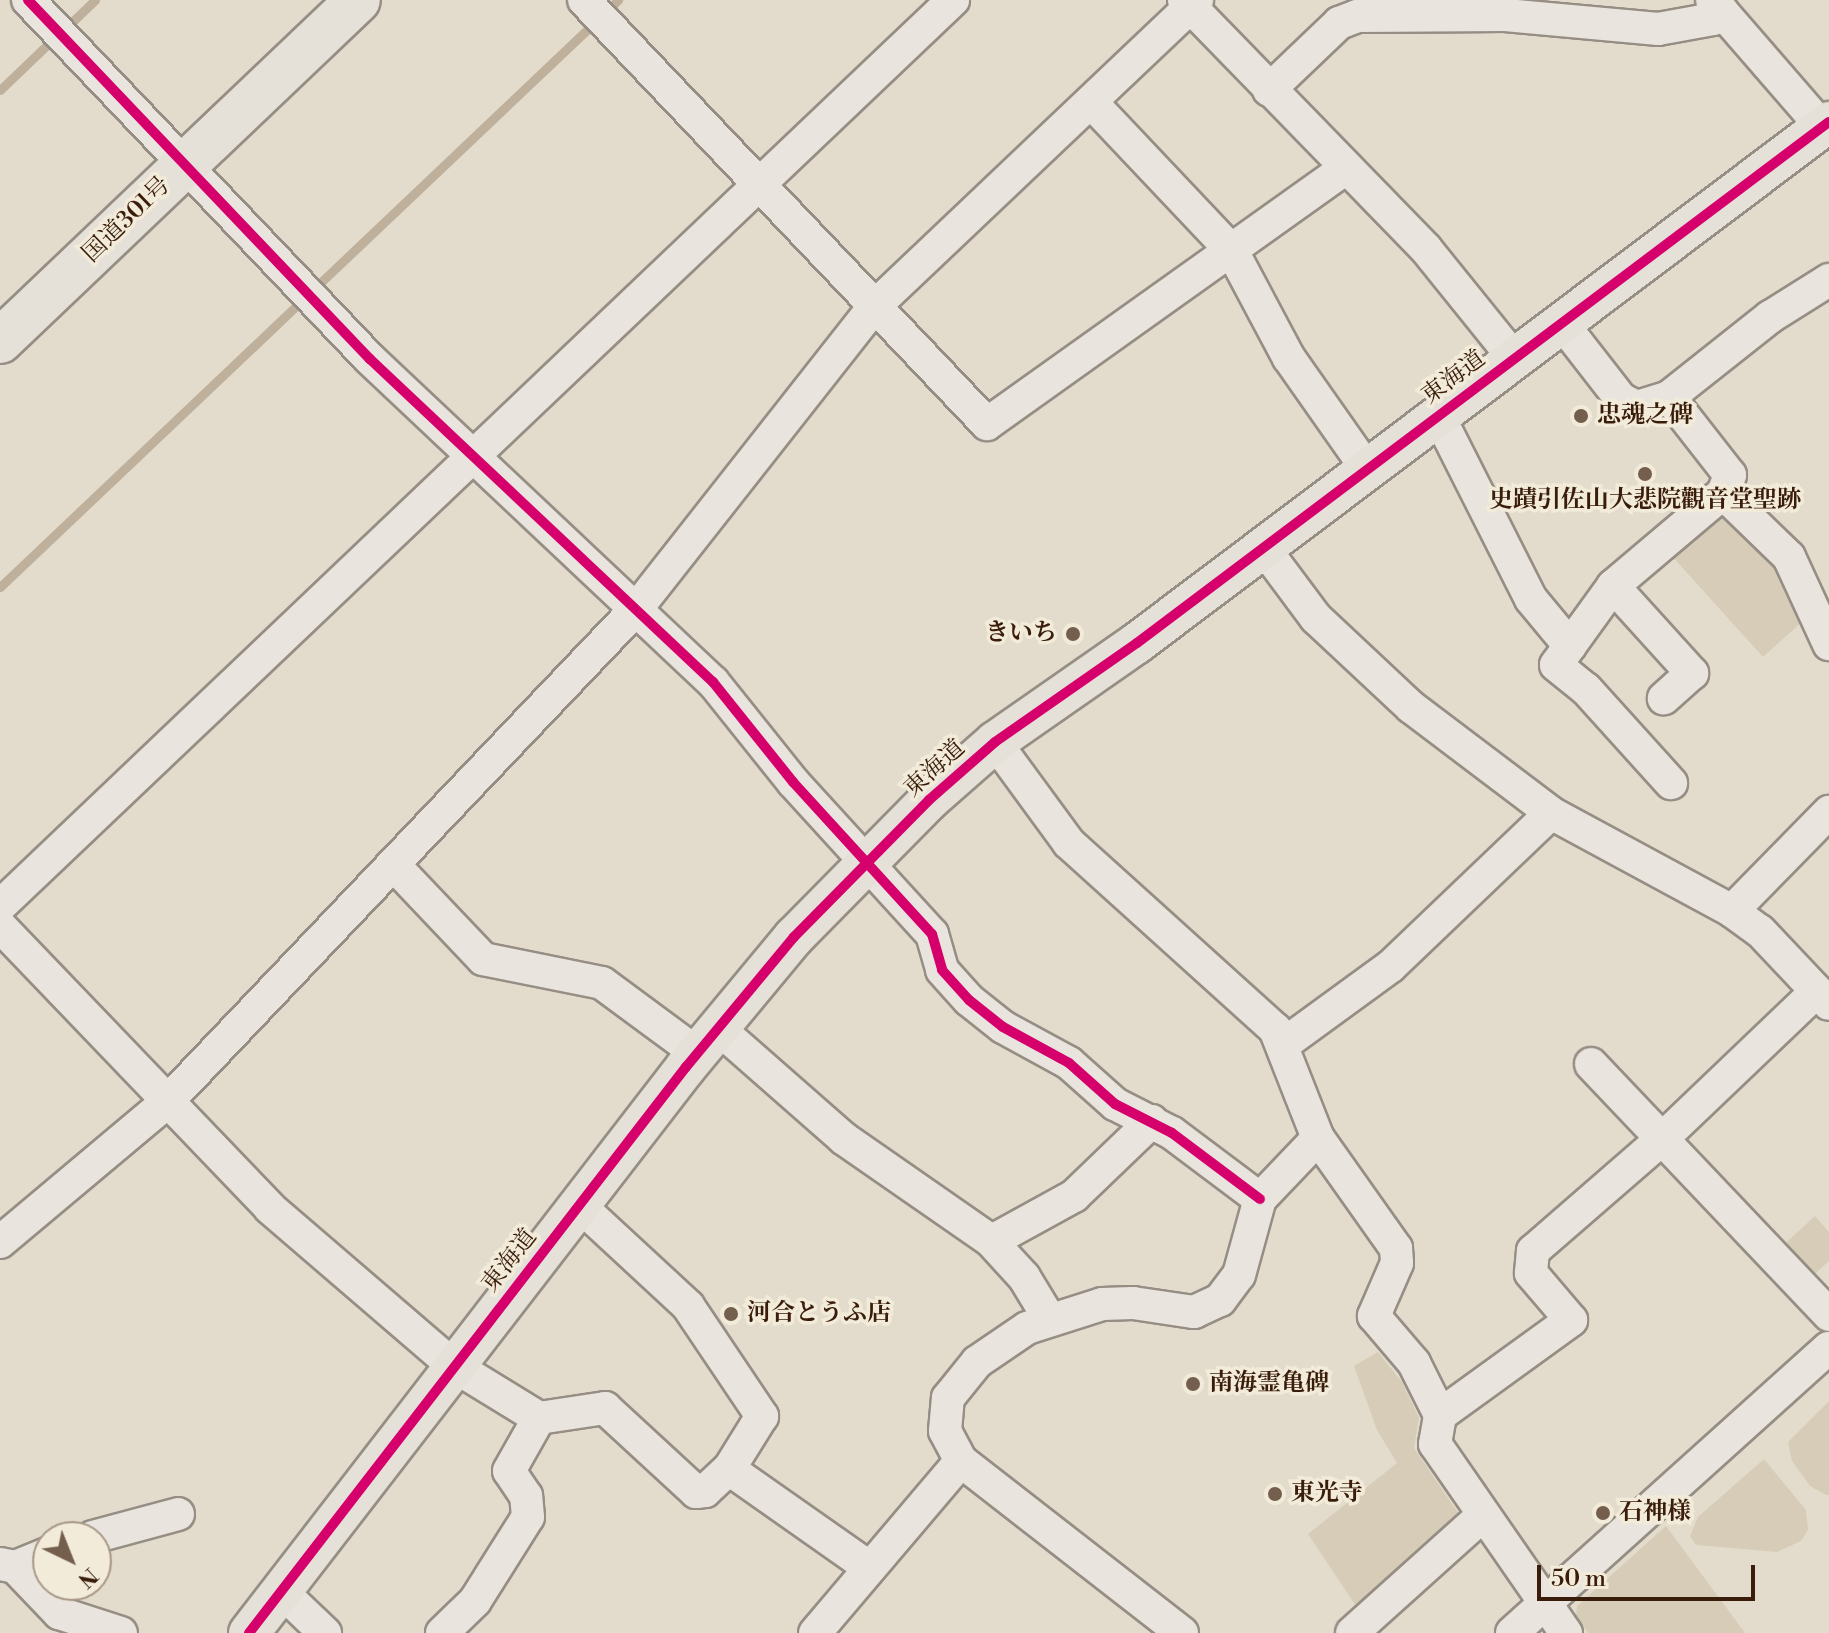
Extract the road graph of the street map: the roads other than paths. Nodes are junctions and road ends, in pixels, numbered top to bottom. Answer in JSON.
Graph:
{"nodes":[{"id":1,"x":28,"y":0,"type":"edge"},
{"id":2,"x":358,"y":0,"type":"edge"},
{"id":3,"x":584,"y":0,"type":"edge"},
{"id":4,"x":953,"y":0,"type":"edge"},
{"id":5,"x":1191,"y":2,"type":"edge"},
{"id":6,"x":1717,"y":6,"type":"edge"},
{"id":7,"x":1269,"y":90,"type":"junction"},
{"id":8,"x":1091,"y":102,"type":"junction"},
{"id":9,"x":1825,"y":124,"type":"edge"},
{"id":10,"x":185,"y":165,"type":"junction"},
{"id":11,"x":1345,"y":169,"type":"junction"},
{"id":12,"x":759,"y":184,"type":"junction"},
{"id":13,"x":1232,"y":251,"type":"junction"},
{"id":14,"x":1829,"y":280,"type":"edge"},
{"id":15,"x":875,"y":306,"type":"junction"},
{"id":16,"x":1561,"y":322,"type":"junction"},
{"id":17,"x":0,"y":341,"type":"edge"},
{"id":18,"x":1514,"y":358,"type":"junction"},
{"id":19,"x":1669,"y":397,"type":"junction"},
{"id":20,"x":1438,"y":415,"type":"junction"},
{"id":21,"x":474,"y":456,"type":"junction"},
{"id":22,"x":1367,"y":469,"type":"junction"},
{"id":23,"x":1723,"y":493,"type":"junction"},
{"id":24,"x":1263,"y":547,"type":"junction"},
{"id":25,"x":1613,"y":586,"type":"junction"},
{"id":26,"x":637,"y":608,"type":"junction"},
{"id":27,"x":1829,"y":644,"type":"edge"},
{"id":28,"x":1570,"y":646,"type":"junction"},
{"id":29,"x":1664,"y":698,"type":"dead end"},
{"id":30,"x":995,"y":742,"type":"junction"},
{"id":31,"x":1671,"y":783,"type":"dead end"},
{"id":32,"x":1829,"y":812,"type":"edge"},
{"id":33,"x":1551,"y":813,"type":"junction"},
{"id":34,"x":866,"y":861,"type":"junction"},
{"id":35,"x":393,"y":864,"type":"junction"},
{"id":36,"x":0,"y":906,"type":"edge"},
{"id":37,"x":1732,"y":911,"type":"junction"},
{"id":38,"x":0,"y":926,"type":"edge"},
{"id":39,"x":1823,"y":997,"type":"edge"},
{"id":40,"x":707,"y":1041,"type":"junction"},
{"id":41,"x":1284,"y":1044,"type":"junction"},
{"id":42,"x":1591,"y":1064,"type":"dead end"},
{"id":43,"x":167,"y":1102,"type":"junction"},
{"id":44,"x":1152,"y":1121,"type":"junction"},
{"id":45,"x":1318,"y":1138,"type":"junction"},
{"id":46,"x":1662,"y":1139,"type":"junction"},
{"id":47,"x":1260,"y":1199,"type":"junction"},
{"id":48,"x":579,"y":1205,"type":"junction"},
{"id":49,"x":992,"y":1241,"type":"junction"},
{"id":50,"x":0,"y":1242,"type":"edge"},
{"id":51,"x":1829,"y":1315,"type":"edge"},
{"id":52,"x":1050,"y":1320,"type":"junction"},
{"id":53,"x":1829,"y":1348,"type":"edge"},
{"id":54,"x":454,"y":1366,"type":"junction"},
{"id":55,"x":1440,"y":1415,"type":"junction"},
{"id":56,"x":539,"y":1418,"type":"junction"},
{"id":57,"x":961,"y":1461,"type":"junction"},
{"id":58,"x":729,"y":1469,"type":"junction"},
{"id":59,"x":178,"y":1514,"type":"dead end"},
{"id":60,"x":1483,"y":1515,"type":"junction"},
{"id":61,"x":112,"y":1532,"type":"edge"},
{"id":62,"x":32,"y":1559,"type":"edge"},
{"id":63,"x":7,"y":1566,"type":"edge"},
{"id":64,"x":870,"y":1568,"type":"junction"},
{"id":65,"x":281,"y":1591,"type":"junction"},
{"id":66,"x":1544,"y":1603,"type":"junction"},
{"id":67,"x":1145,"y":1624,"type":"edge"},
{"id":68,"x":121,"y":1633,"type":"edge"},
{"id":69,"x":249,"y":1633,"type":"edge"},
{"id":70,"x":325,"y":1633,"type":"edge"},
{"id":71,"x":442,"y":1633,"type":"edge"},
{"id":72,"x":815,"y":1633,"type":"edge"},
{"id":73,"x":1182,"y":1633,"type":"edge"},
{"id":74,"x":1352,"y":1633,"type":"edge"},
{"id":75,"x":1512,"y":1633,"type":"edge"},
{"id":76,"x":1566,"y":1633,"type":"edge"}],
"edges":[{"from":1,"to":10,"type":"street"},
{"from":2,"to":10,"type":"highway","name":"国道301号"},
{"from":3,"to":12,"type":"street"},
{"from":4,"to":12,"type":"street"},
{"from":5,"to":7,"type":"street"},
{"from":5,"to":8,"type":"street"},
{"from":6,"to":7,"type":"street"},
{"from":6,"to":9,"type":"street"},
{"from":7,"to":11,"type":"street"},
{"from":8,"to":13,"type":"street"},
{"from":8,"to":15,"type":"street"},
{"from":9,"to":16,"type":"main road","name":"東海道"},
{"from":10,"to":17,"type":"highway","name":"国道301号"},
{"from":10,"to":21,"type":"street"},
{"from":11,"to":13,"type":"street"},
{"from":11,"to":18,"type":"street"},
{"from":12,"to":15,"type":"street"},
{"from":12,"to":21,"type":"street"},
{"from":13,"to":15,"type":"street"},
{"from":13,"to":22,"type":"street"},
{"from":14,"to":19,"type":"street"},
{"from":15,"to":26,"type":"street"},
{"from":16,"to":18,"type":"main road","name":"東海道"},
{"from":16,"to":19,"type":"street"},
{"from":18,"to":20,"type":"main road","name":"東海道"},
{"from":19,"to":23,"type":"street"},
{"from":20,"to":22,"type":"main road","name":"東海道"},
{"from":20,"to":28,"type":"street"},
{"from":21,"to":26,"type":"street"},
{"from":21,"to":36,"type":"street"},
{"from":22,"to":24,"type":"main road","name":"東海道"},
{"from":23,"to":25,"type":"street"},
{"from":23,"to":27,"type":"street"},
{"from":24,"to":30,"type":"main road","name":"東海道"},
{"from":24,"to":33,"type":"street"},
{"from":25,"to":28,"type":"street"},
{"from":25,"to":29,"type":"street"},
{"from":26,"to":34,"type":"street"},
{"from":26,"to":35,"type":"street"},
{"from":28,"to":31,"type":"street"},
{"from":30,"to":34,"type":"main road","name":"東海道"},
{"from":30,"to":41,"type":"street"},
{"from":32,"to":37,"type":"street"},
{"from":33,"to":37,"type":"street"},
{"from":33,"to":41,"type":"street"},
{"from":34,"to":40,"type":"main road","name":"東海道"},
{"from":34,"to":44,"type":"street"},
{"from":35,"to":40,"type":"street"},
{"from":35,"to":43,"type":"street"},
{"from":37,"to":39,"type":"street"},
{"from":38,"to":43,"type":"street"},
{"from":39,"to":46,"type":"street"},
{"from":40,"to":48,"type":"main road","name":"東海道"},
{"from":40,"to":49,"type":"street"},
{"from":41,"to":45,"type":"street"},
{"from":42,"to":46,"type":"street"},
{"from":43,"to":50,"type":"street"},
{"from":43,"to":54,"type":"street"},
{"from":44,"to":47,"type":"street"},
{"from":44,"to":49,"type":"street"},
{"from":45,"to":47,"type":"street"},
{"from":45,"to":55,"type":"street"},
{"from":46,"to":51,"type":"street"},
{"from":46,"to":55,"type":"street"},
{"from":47,"to":52,"type":"street"},
{"from":48,"to":54,"type":"main road","name":"東海道"},
{"from":48,"to":58,"type":"street"},
{"from":49,"to":52,"type":"street"},
{"from":52,"to":57,"type":"street"},
{"from":53,"to":66,"type":"street"},
{"from":54,"to":56,"type":"street"},
{"from":54,"to":65,"type":"main road","name":"東海道"},
{"from":55,"to":60,"type":"street"},
{"from":56,"to":58,"type":"street"},
{"from":56,"to":71,"type":"street"},
{"from":57,"to":64,"type":"street"},
{"from":57,"to":67,"type":"street"},
{"from":58,"to":64,"type":"street"},
{"from":59,"to":61,"type":"street"},
{"from":60,"to":66,"type":"street"},
{"from":60,"to":74,"type":"street"},
{"from":62,"to":63,"type":"street"},
{"from":63,"to":68,"type":"street"},
{"from":64,"to":72,"type":"street"},
{"from":65,"to":69,"type":"main road","name":"東海道"},
{"from":65,"to":70,"type":"street"},
{"from":66,"to":75,"type":"street"},
{"from":66,"to":76,"type":"street"},
{"from":67,"to":73,"type":"street"}]}
